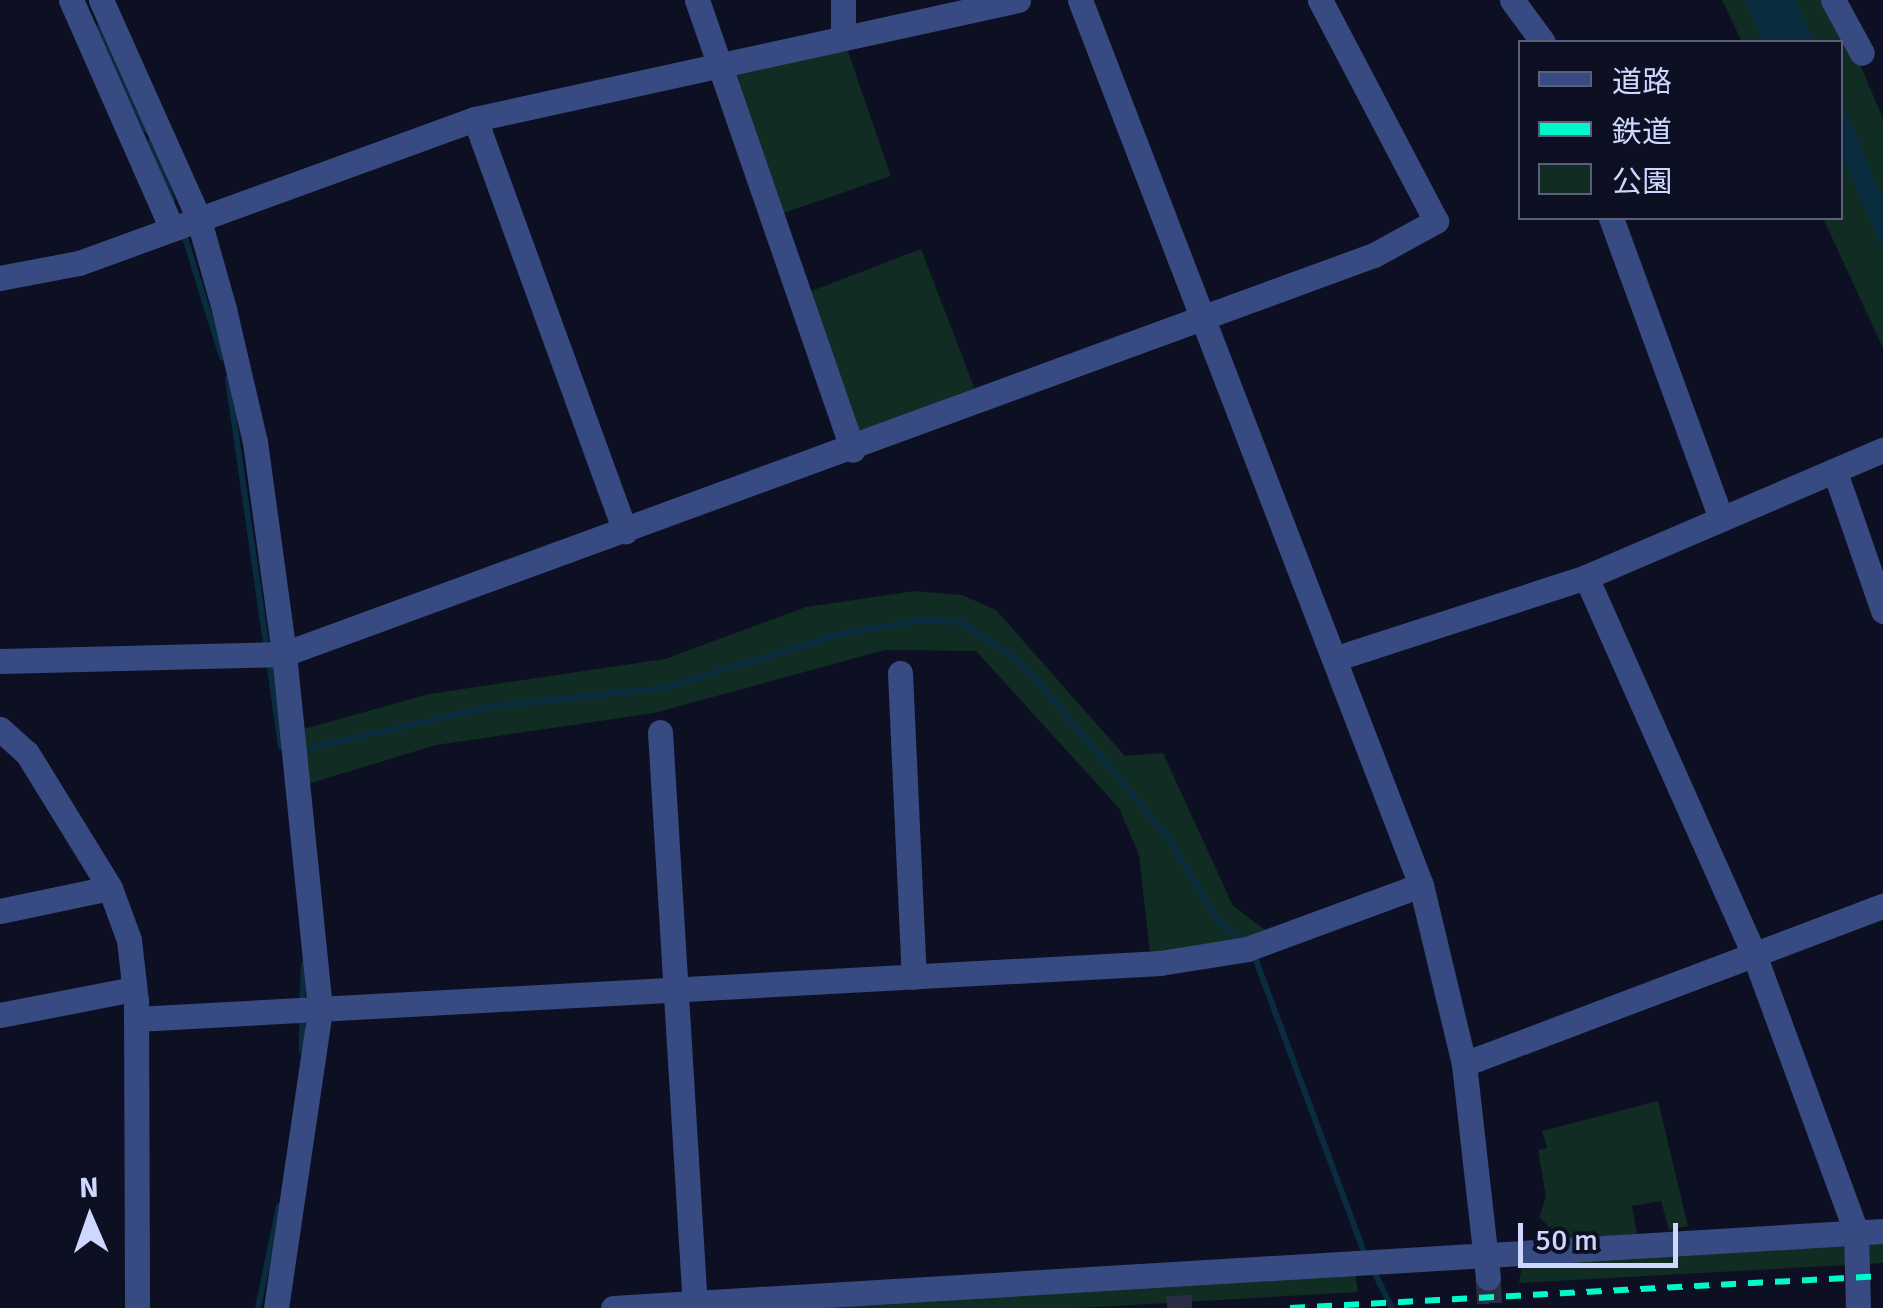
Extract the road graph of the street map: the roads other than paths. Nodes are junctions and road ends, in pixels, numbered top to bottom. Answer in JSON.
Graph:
{"nodes":[{"id":1,"x":71,"y":0,"type":"edge"},
{"id":2,"x":101,"y":0,"type":"edge"},
{"id":3,"x":697,"y":0,"type":"edge"},
{"id":4,"x":843,"y":0,"type":"edge"},
{"id":5,"x":1018,"y":0,"type":"edge"},
{"id":6,"x":1080,"y":0,"type":"edge"},
{"id":7,"x":1320,"y":0,"type":"edge"},
{"id":8,"x":1512,"y":0,"type":"edge"},
{"id":9,"x":1833,"y":0,"type":"edge"},
{"id":10,"x":843,"y":37,"type":"junction"},
{"id":11,"x":1542,"y":40,"type":"edge"},
{"id":12,"x":1862,"y":53,"type":"dead end"},
{"id":13,"x":715,"y":64,"type":"junction"},
{"id":14,"x":475,"y":119,"type":"junction"},
{"id":15,"x":198,"y":216,"type":"junction"},
{"id":16,"x":1611,"y":220,"type":"edge"},
{"id":17,"x":171,"y":227,"type":"junction"},
{"id":18,"x":0,"y":278,"type":"edge"},
{"id":19,"x":1205,"y":319,"type":"junction"},
{"id":20,"x":854,"y":450,"type":"junction"},
{"id":21,"x":1883,"y":450,"type":"edge"},
{"id":22,"x":1835,"y":472,"type":"junction"},
{"id":23,"x":1721,"y":519,"type":"junction"},
{"id":24,"x":625,"y":532,"type":"junction"},
{"id":25,"x":1586,"y":577,"type":"junction"},
{"id":26,"x":1883,"y":611,"type":"edge"},
{"id":27,"x":284,"y":654,"type":"junction"},
{"id":28,"x":1334,"y":659,"type":"junction"},
{"id":29,"x":0,"y":661,"type":"edge"},
{"id":30,"x":900,"y":673,"type":"dead end"},
{"id":31,"x":660,"y":732,"type":"dead end"},
{"id":32,"x":4,"y":738,"type":"edge"},
{"id":33,"x":1421,"y":885,"type":"junction"},
{"id":34,"x":110,"y":888,"type":"junction"},
{"id":35,"x":1883,"y":906,"type":"edge"},
{"id":36,"x":0,"y":911,"type":"edge"},
{"id":37,"x":1756,"y":956,"type":"junction"},
{"id":38,"x":914,"y":977,"type":"junction"},
{"id":39,"x":134,"y":989,"type":"junction"},
{"id":40,"x":678,"y":993,"type":"junction"},
{"id":41,"x":320,"y":1010,"type":"junction"},
{"id":42,"x":0,"y":1016,"type":"edge"},
{"id":43,"x":136,"y":1019,"type":"junction"},
{"id":44,"x":1464,"y":1064,"type":"junction"},
{"id":45,"x":1883,"y":1230,"type":"edge"},
{"id":46,"x":1856,"y":1232,"type":"junction"},
{"id":47,"x":1486,"y":1267,"type":"junction"},
{"id":48,"x":695,"y":1306,"type":"edge"},
{"id":49,"x":136,"y":1308,"type":"edge"},
{"id":50,"x":276,"y":1308,"type":"edge"},
{"id":51,"x":613,"y":1308,"type":"edge"},
{"id":52,"x":1858,"y":1308,"type":"edge"}],
"edges":[{"from":1,"to":17,"type":"street"},
{"from":2,"to":15,"type":"street"},
{"from":3,"to":13,"type":"street"},
{"from":4,"to":10,"type":"street"},
{"from":5,"to":10,"type":"street"},
{"from":6,"to":19,"type":"street"},
{"from":7,"to":19,"type":"street"},
{"from":8,"to":11,"type":"street"},
{"from":9,"to":12,"type":"street"},
{"from":10,"to":13,"type":"street"},
{"from":13,"to":14,"type":"street"},
{"from":13,"to":20,"type":"street"},
{"from":14,"to":15,"type":"street"},
{"from":14,"to":24,"type":"street"},
{"from":15,"to":17,"type":"street"},
{"from":15,"to":27,"type":"street"},
{"from":16,"to":23,"type":"street"},
{"from":17,"to":18,"type":"street"},
{"from":19,"to":20,"type":"street"},
{"from":19,"to":28,"type":"street"},
{"from":20,"to":24,"type":"street"},
{"from":21,"to":22,"type":"street"},
{"from":22,"to":23,"type":"street"},
{"from":22,"to":26,"type":"street"},
{"from":23,"to":25,"type":"street"},
{"from":24,"to":27,"type":"street"},
{"from":25,"to":28,"type":"street"},
{"from":25,"to":37,"type":"street"},
{"from":27,"to":29,"type":"street"},
{"from":27,"to":41,"type":"street"},
{"from":28,"to":33,"type":"street"},
{"from":30,"to":38,"type":"street"},
{"from":31,"to":40,"type":"street"},
{"from":32,"to":34,"type":"street"},
{"from":33,"to":38,"type":"street"},
{"from":33,"to":44,"type":"street"},
{"from":34,"to":36,"type":"street"},
{"from":34,"to":39,"type":"street"},
{"from":35,"to":37,"type":"street"},
{"from":37,"to":44,"type":"street"},
{"from":37,"to":46,"type":"street"},
{"from":38,"to":40,"type":"street"},
{"from":39,"to":42,"type":"street"},
{"from":39,"to":43,"type":"street"},
{"from":40,"to":41,"type":"street"},
{"from":40,"to":48,"type":"street"},
{"from":41,"to":43,"type":"street"},
{"from":41,"to":50,"type":"street"},
{"from":43,"to":49,"type":"street"},
{"from":44,"to":47,"type":"street"},
{"from":45,"to":46,"type":"street"},
{"from":46,"to":47,"type":"street"},
{"from":46,"to":52,"type":"street"},
{"from":47,"to":48,"type":"street"},
{"from":48,"to":51,"type":"street"}]}
